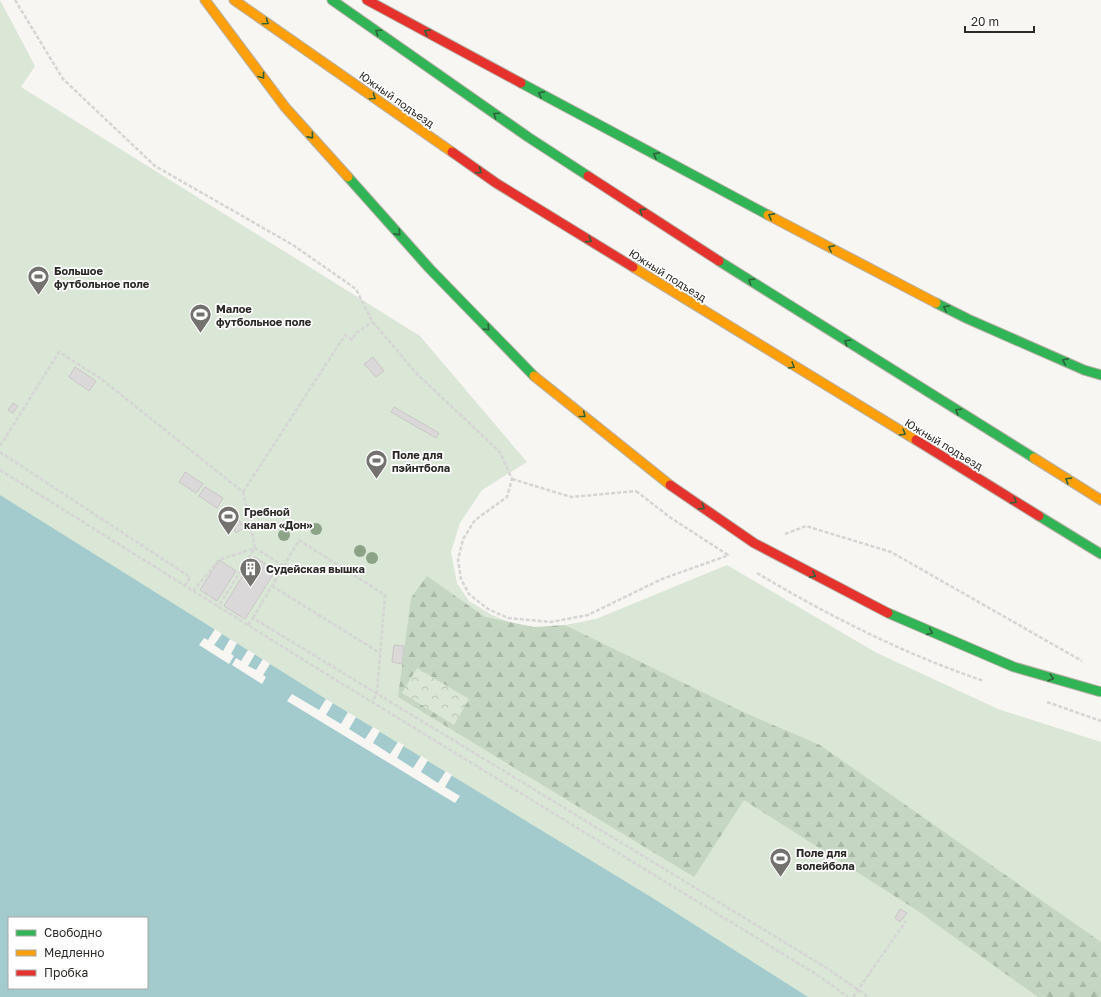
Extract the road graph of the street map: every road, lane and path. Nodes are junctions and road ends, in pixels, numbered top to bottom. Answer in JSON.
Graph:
{"nodes":[{"id":1,"x":15,"y":0,"type":"edge"},
{"id":2,"x":205,"y":0,"type":"edge"},
{"id":3,"x":234,"y":0,"type":"edge"},
{"id":4,"x":332,"y":0,"type":"edge"},
{"id":5,"x":367,"y":0,"type":"edge"},
{"id":6,"x":372,"y":322,"type":"junction"},
{"id":7,"x":1101,"y":375,"type":"edge"},
{"id":8,"x":0,"y":446,"type":"edge"},
{"id":9,"x":0,"y":452,"type":"edge"},
{"id":10,"x":0,"y":470,"type":"edge"},
{"id":11,"x":512,"y":479,"type":"junction"},
{"id":12,"x":636,"y":491,"type":"dead end"},
{"id":13,"x":243,"y":492,"type":"junction"},
{"id":14,"x":1101,"y":500,"type":"edge"},
{"id":15,"x":778,"y":537,"type":"dead end"},
{"id":16,"x":255,"y":548,"type":"junction"},
{"id":17,"x":734,"y":553,"type":"dead end"},
{"id":18,"x":1101,"y":554,"type":"edge"},
{"id":19,"x":284,"y":566,"type":"junction"},
{"id":20,"x":185,"y":586,"type":"junction"},
{"id":21,"x":272,"y":586,"type":"junction"},
{"id":22,"x":193,"y":591,"type":"junction"},
{"id":23,"x":218,"y":607,"type":"junction"},
{"id":24,"x":253,"y":618,"type":"junction"},
{"id":25,"x":248,"y":625,"type":"junction"},
{"id":26,"x":380,"y":653,"type":"junction"},
{"id":27,"x":1088,"y":665,"type":"dead end"},
{"id":28,"x":1101,"y":692,"type":"edge"},
{"id":29,"x":377,"y":693,"type":"junction"},
{"id":30,"x":372,"y":702,"type":"junction"},
{"id":31,"x":906,"y":921,"type":"dead end"},
{"id":32,"x":858,"y":990,"type":"junction"},
{"id":33,"x":848,"y":997,"type":"edge"},
{"id":34,"x":853,"y":997,"type":"edge"},
{"id":35,"x":869,"y":997,"type":"edge"}],
"edges":[{"from":1,"to":6,"type":"path"},
{"from":2,"to":28,"type":"main road","one_way":true,"bridge":true},
{"from":3,"to":18,"type":"main road","name":"Южный подъезд","one_way":true},
{"from":14,"to":4,"type":"main road","one_way":true},
{"from":7,"to":5,"type":"main road","one_way":true},
{"from":6,"to":11,"type":"path"},
{"from":6,"to":13,"type":"path"},
{"from":8,"to":13,"type":"path"},
{"from":9,"to":20,"type":"path"},
{"from":10,"to":20,"type":"path"},
{"from":11,"to":12,"type":"path"},
{"from":11,"to":17,"type":"path"},
{"from":13,"to":16,"type":"path"},
{"from":15,"to":27,"type":"path"},
{"from":16,"to":19,"type":"path"},
{"from":16,"to":22,"type":"path"},
{"from":16,"to":23,"type":"path"},
{"from":19,"to":21,"type":"path"},
{"from":19,"to":26,"type":"path"},
{"from":20,"to":22,"type":"path"},
{"from":21,"to":24,"type":"path"},
{"from":21,"to":26,"type":"path"},
{"from":22,"to":23,"type":"path"},
{"from":23,"to":25,"type":"path"},
{"from":24,"to":25,"type":"path"},
{"from":24,"to":29,"type":"path"},
{"from":25,"to":30,"type":"path"},
{"from":26,"to":29,"type":"path"},
{"from":29,"to":30,"type":"path"},
{"from":29,"to":32,"type":"path"},
{"from":30,"to":33,"type":"path"},
{"from":31,"to":32,"type":"path"},
{"from":32,"to":34,"type":"path"},
{"from":32,"to":35,"type":"path"}]}
